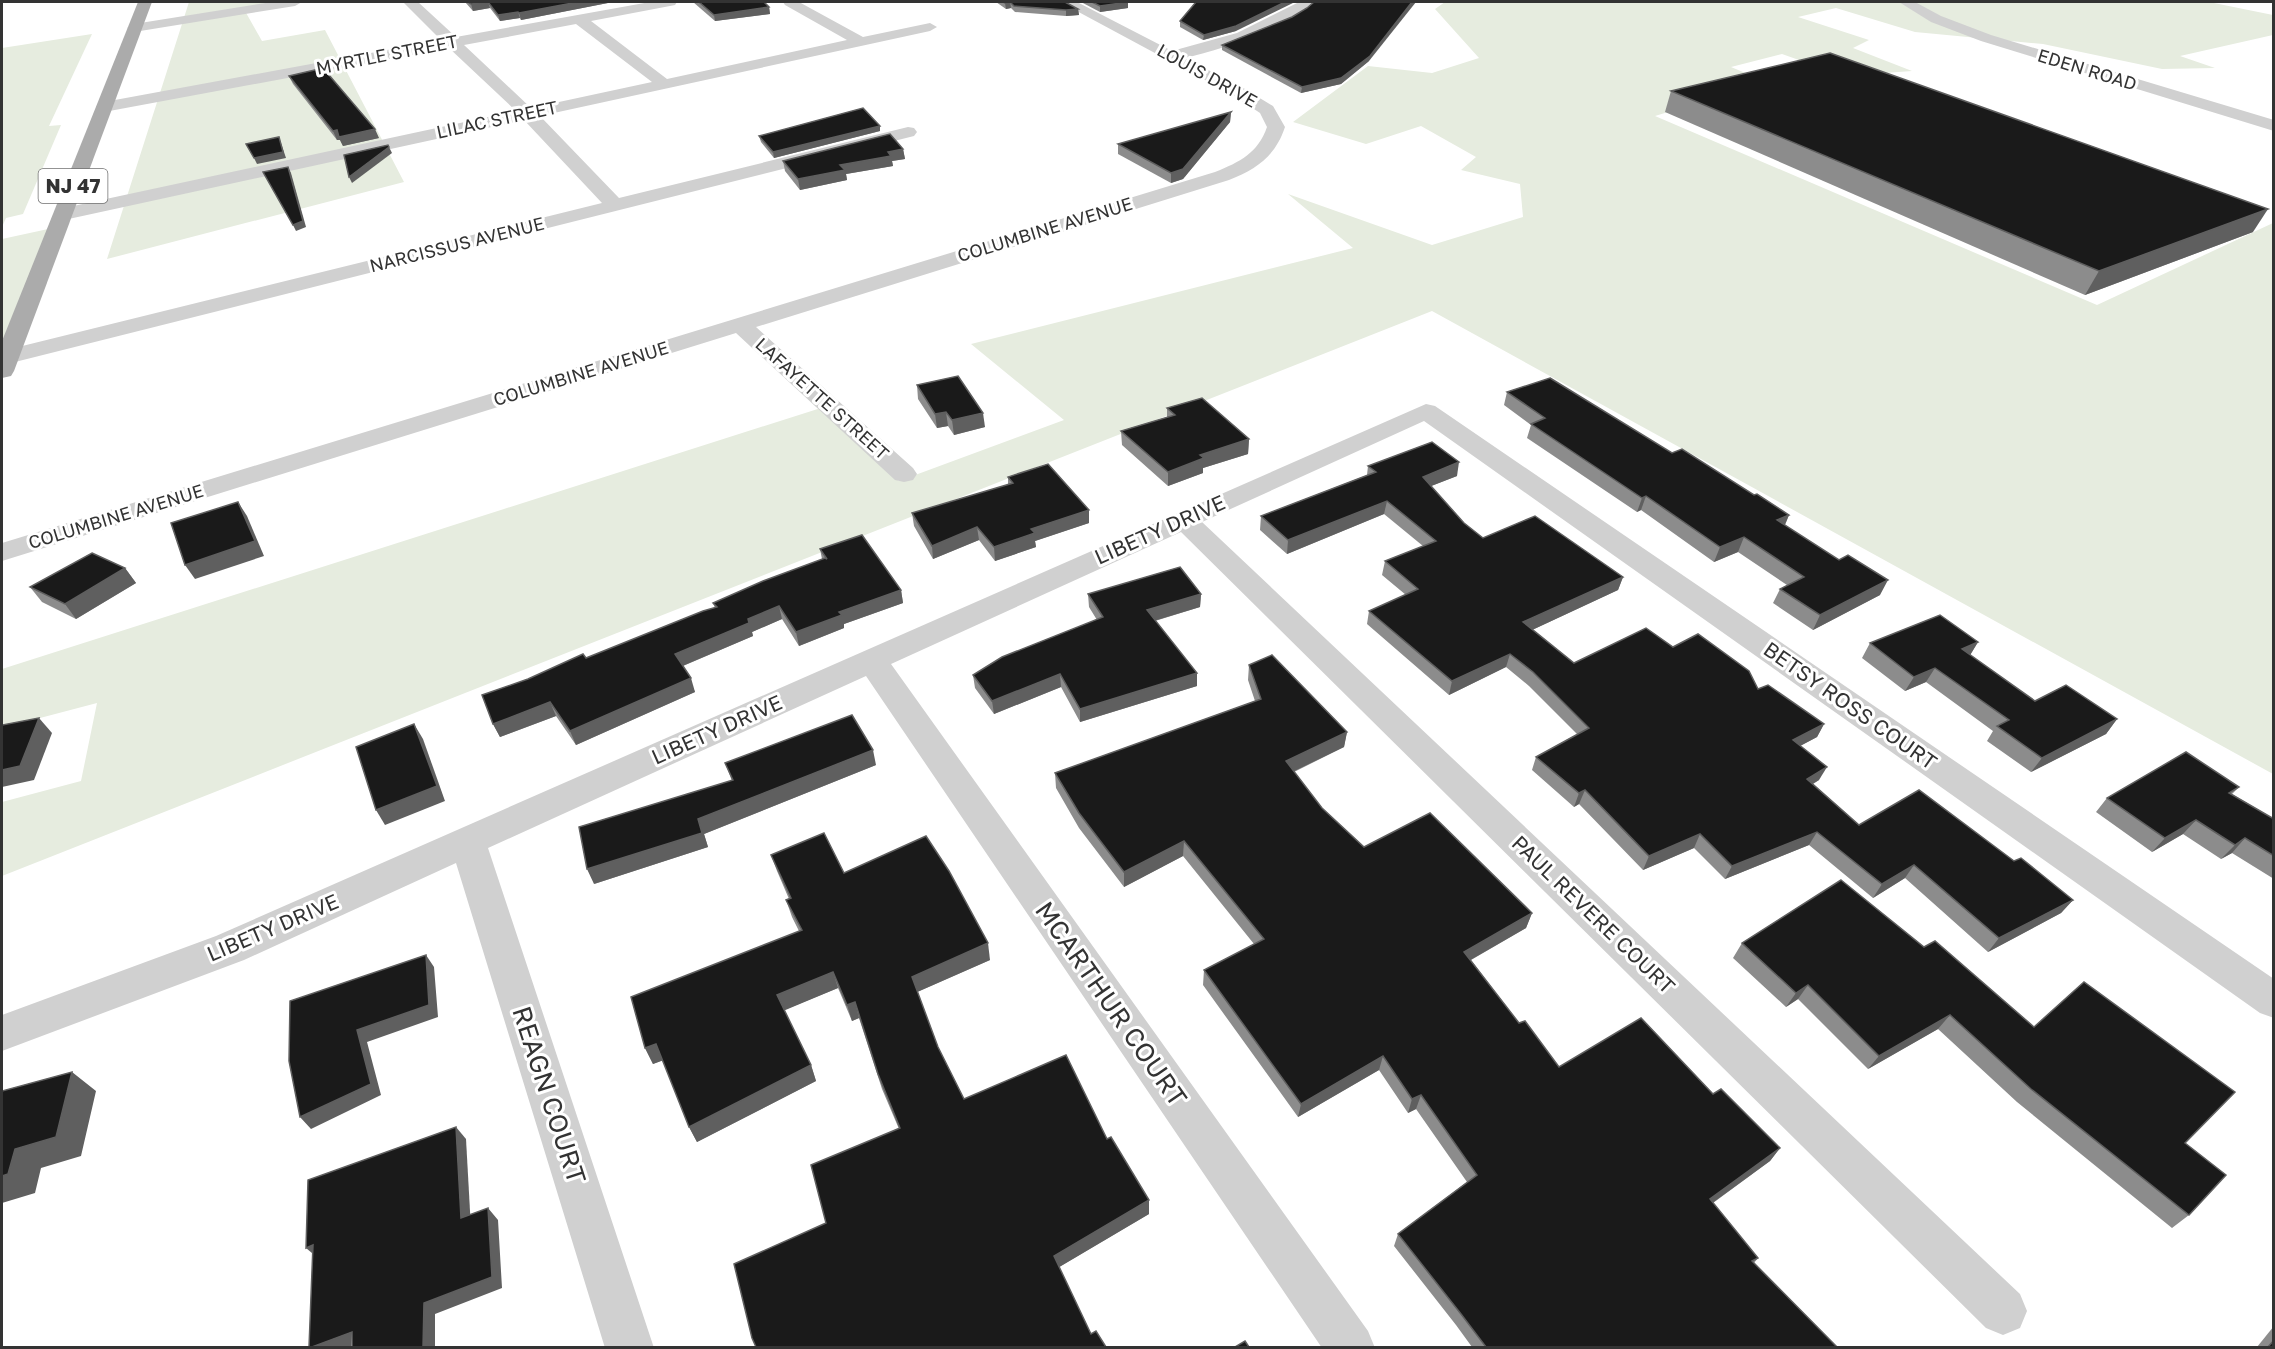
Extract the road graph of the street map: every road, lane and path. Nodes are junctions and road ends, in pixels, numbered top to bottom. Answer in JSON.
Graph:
{"nodes":[{"id":1,"x":145,"y":2,"type":"edge"},
{"id":2,"x":295,"y":2,"type":"edge"},
{"id":3,"x":410,"y":2,"type":"edge"},
{"id":4,"x":670,"y":2,"type":"edge"},
{"id":5,"x":790,"y":2,"type":"edge"},
{"id":6,"x":1067,"y":2,"type":"edge"},
{"id":7,"x":1308,"y":2,"type":"edge"},
{"id":8,"x":1906,"y":2,"type":"edge"},
{"id":9,"x":579,"y":19,"type":"junction"},
{"id":10,"x":930,"y":27,"type":"dead end"},
{"id":11,"x":134,"y":28,"type":"junction"},
{"id":12,"x":453,"y":42,"type":"junction"},
{"id":13,"x":861,"y":42,"type":"junction"},
{"id":14,"x":1171,"y":56,"type":"junction"},
{"id":15,"x":664,"y":84,"type":"junction"},
{"id":16,"x":104,"y":107,"type":"junction"},
{"id":17,"x":528,"y":114,"type":"junction"},
{"id":18,"x":2274,"y":126,"type":"edge"},
{"id":19,"x":908,"y":132,"type":"dead end"},
{"id":20,"x":1160,"y":195,"type":"joint"},
{"id":21,"x":615,"y":205,"type":"junction"},
{"id":22,"x":64,"y":214,"type":"junction"},
{"id":23,"x":740,"y":325,"type":"junction"},
{"id":24,"x":4,"y":364,"type":"edge"},
{"id":25,"x":1426,"y":411,"type":"joint"},
{"id":26,"x":904,"y":474,"type":"dead end"},
{"id":27,"x":1184,"y":520,"type":"junction"},
{"id":28,"x":2,"y":552,"type":"edge"},
{"id":29,"x":872,"y":660,"type":"junction"},
{"id":30,"x":468,"y":842,"type":"junction"},
{"id":31,"x":2274,"y":1001,"type":"edge"},
{"id":32,"x":2,"y":1033,"type":"edge"},
{"id":33,"x":2003,"y":1311,"type":"dead end"},
{"id":34,"x":630,"y":1347,"type":"edge"},
{"id":35,"x":1351,"y":1347,"type":"edge"}],
"edges":[{"from":1,"to":11,"type":"main road","number":"NJ 47"},
{"from":2,"to":11,"type":"street"},
{"from":3,"to":12,"type":"street"},
{"from":4,"to":9,"type":"street","name":"MYRTLE STREET"},
{"from":5,"to":13,"type":"street"},
{"from":6,"to":14,"type":"street","name":"LOUIS DRIVE"},
{"from":7,"to":14,"type":"street"},
{"from":8,"to":18,"type":"street","name":"EDEN ROAD"},
{"from":9,"to":12,"type":"street","name":"MYRTLE STREET"},
{"from":9,"to":15,"type":"street"},
{"from":10,"to":13,"type":"street","name":"LILAC STREET"},
{"from":11,"to":16,"type":"main road","number":"NJ 47"},
{"from":12,"to":16,"type":"street","name":"MYRTLE STREET"},
{"from":12,"to":17,"type":"street"},
{"from":13,"to":15,"type":"street","name":"LILAC STREET"},
{"from":14,"to":20,"type":"street","name":"LOUIS DRIVE"},
{"from":15,"to":17,"type":"street","name":"LILAC STREET"},
{"from":16,"to":22,"type":"main road","number":"NJ 47"},
{"from":17,"to":21,"type":"street"},
{"from":17,"to":22,"type":"street","name":"LILAC STREET"},
{"from":19,"to":21,"type":"street","name":"NARCISSUS AVENUE"},
{"from":20,"to":23,"type":"street","name":"COLUMBINE AVENUE"},
{"from":21,"to":24,"type":"street","name":"NARCISSUS AVENUE"},
{"from":22,"to":24,"type":"main road","number":"NJ 47"},
{"from":23,"to":26,"type":"street","name":"LAFAYETTE STREET"},
{"from":23,"to":28,"type":"street","name":"COLUMBINE AVENUE"},
{"from":25,"to":27,"type":"street","name":"LIBETY DRIVE"},
{"from":25,"to":31,"type":"street","name":"BETSY ROSS COURT"},
{"from":27,"to":29,"type":"street","name":"LIBETY DRIVE"},
{"from":27,"to":33,"type":"street","name":"PAUL REVERE COURT"},
{"from":29,"to":30,"type":"street","name":"LIBETY DRIVE"},
{"from":29,"to":35,"type":"street","name":"MCARTHUR COURT"},
{"from":30,"to":32,"type":"street","name":"LIBETY DRIVE"},
{"from":30,"to":34,"type":"street","name":"REAGN COURT"}]}
